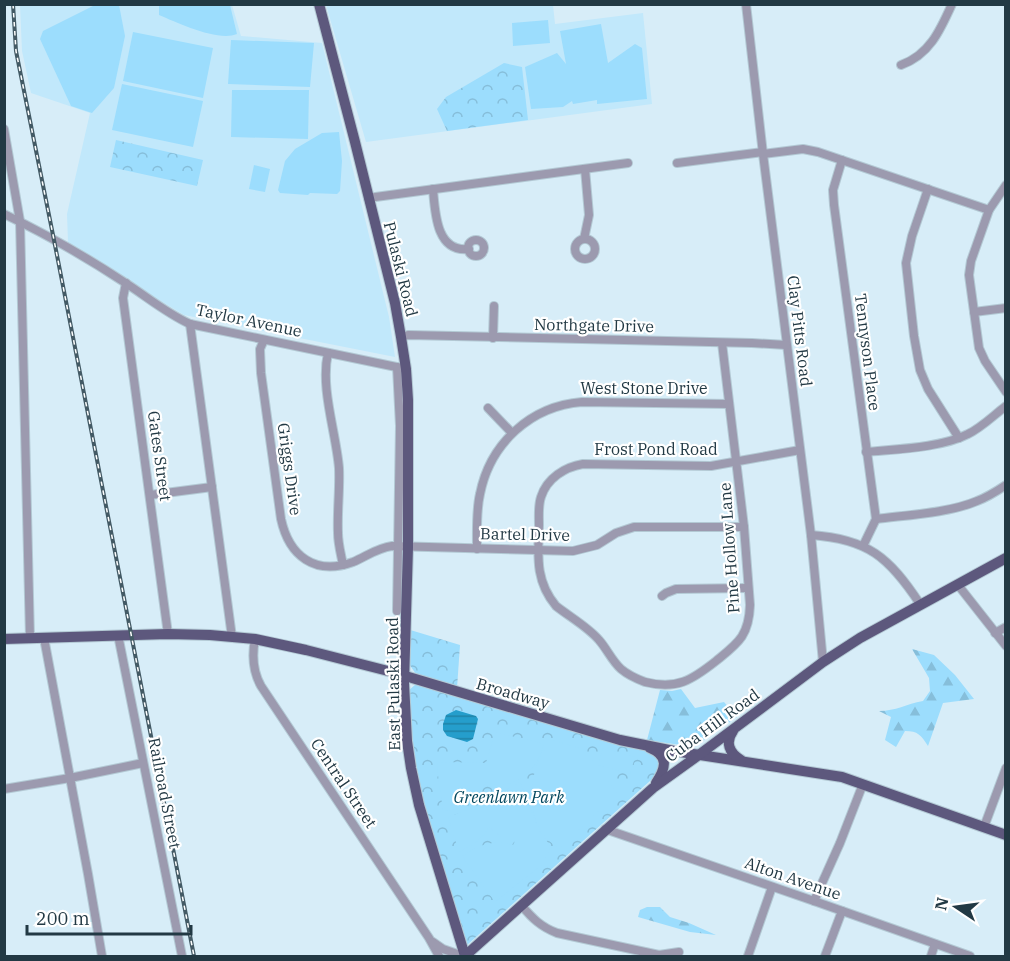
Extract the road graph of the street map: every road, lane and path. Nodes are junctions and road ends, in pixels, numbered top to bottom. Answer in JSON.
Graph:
{"nodes":[{"id":1,"x":319,"y":4,"type":"edge"},
{"id":2,"x":746,"y":4,"type":"edge"},
{"id":3,"x":952,"y":4,"type":"edge"},
{"id":4,"x":901,"y":65,"type":"dead end"},
{"id":5,"x":4,"y":129,"type":"edge"},
{"id":6,"x":763,"y":153,"type":"junction"},
{"id":7,"x":842,"y":160,"type":"junction"},
{"id":8,"x":628,"y":163,"type":"dead end"},
{"id":9,"x":677,"y":163,"type":"dead end"},
{"id":10,"x":585,"y":169,"type":"junction"},
{"id":11,"x":1005,"y":185,"type":"edge"},
{"id":12,"x":433,"y":189,"type":"junction"},
{"id":13,"x":928,"y":189,"type":"junction"},
{"id":14,"x":368,"y":198,"type":"junction"},
{"id":15,"x":989,"y":210,"type":"junction"},
{"id":16,"x":4,"y":214,"type":"edge"},
{"id":17,"x":20,"y":222,"type":"junction"},
{"id":18,"x":584,"y":239,"type":"dead end"},
{"id":19,"x":469,"y":249,"type":"dead end"},
{"id":20,"x":126,"y":283,"type":"junction"},
{"id":21,"x":494,"y":306,"type":"dead end"},
{"id":22,"x":1005,"y":308,"type":"edge"},
{"id":23,"x":974,"y":312,"type":"junction"},
{"id":24,"x":190,"y":324,"type":"junction"},
{"id":25,"x":401,"y":337,"type":"junction"},
{"id":26,"x":493,"y":338,"type":"junction"},
{"id":27,"x":264,"y":340,"type":"junction"},
{"id":28,"x":722,"y":343,"type":"junction"},
{"id":29,"x":786,"y":345,"type":"junction"},
{"id":30,"x":328,"y":353,"type":"junction"},
{"id":31,"x":401,"y":368,"type":"junction"},
{"id":32,"x":1005,"y":392,"type":"edge"},
{"id":33,"x":729,"y":404,"type":"junction"},
{"id":34,"x":1005,"y":406,"type":"edge"},
{"id":35,"x":488,"y":408,"type":"dead end"},
{"id":36,"x":512,"y":433,"type":"junction"},
{"id":37,"x":959,"y":438,"type":"junction"},
{"id":38,"x":800,"y":450,"type":"junction"},
{"id":39,"x":866,"y":452,"type":"junction"},
{"id":40,"x":737,"y":462,"type":"junction"},
{"id":41,"x":1005,"y":485,"type":"edge"},
{"id":42,"x":212,"y":487,"type":"junction"},
{"id":43,"x":150,"y":495,"type":"junction"},
{"id":44,"x":876,"y":519,"type":"junction"},
{"id":45,"x":744,"y":527,"type":"junction"},
{"id":46,"x":811,"y":535,"type":"junction"},
{"id":47,"x":864,"y":546,"type":"junction"},
{"id":48,"x":402,"y":547,"type":"junction"},
{"id":49,"x":477,"y":549,"type":"junction"},
{"id":50,"x":538,"y":550,"type":"junction"},
{"id":51,"x":1005,"y":558,"type":"edge"},
{"id":52,"x":344,"y":565,"type":"junction"},
{"id":53,"x":958,"y":585,"type":"junction"},
{"id":54,"x":748,"y":588,"type":"junction"},
{"id":55,"x":662,"y":596,"type":"dead end"},
{"id":56,"x":920,"y":604,"type":"junction"},
{"id":57,"x":397,"y":611,"type":"dead end"},
{"id":58,"x":1005,"y":627,"type":"edge"},
{"id":59,"x":995,"y":633,"type":"junction"},
{"id":60,"x":168,"y":634,"type":"junction"},
{"id":61,"x":118,"y":635,"type":"junction"},
{"id":62,"x":232,"y":636,"type":"junction"},
{"id":63,"x":44,"y":638,"type":"junction"},
{"id":64,"x":4,"y":639,"type":"edge"},
{"id":65,"x":30,"y":639,"type":"junction"},
{"id":66,"x":255,"y":639,"type":"junction"},
{"id":67,"x":1005,"y":646,"type":"edge"},
{"id":68,"x":823,"y":662,"type":"junction"},
{"id":69,"x":404,"y":675,"type":"junction"},
{"id":70,"x":734,"y":729,"type":"junction"},
{"id":71,"x":641,"y":744,"type":"junction"},
{"id":72,"x":699,"y":755,"type":"junction"},
{"id":73,"x":746,"y":762,"type":"junction"},
{"id":74,"x":143,"y":763,"type":"junction"},
{"id":75,"x":1005,"y":768,"type":"edge"},
{"id":76,"x":70,"y":778,"type":"junction"},
{"id":77,"x":863,"y":784,"type":"junction"},
{"id":78,"x":653,"y":788,"type":"junction"},
{"id":79,"x":4,"y":789,"type":"edge"},
{"id":80,"x":984,"y":827,"type":"junction"},
{"id":81,"x":605,"y":829,"type":"junction"},
{"id":82,"x":1005,"y":835,"type":"edge"},
{"id":83,"x":772,"y":887,"type":"junction"},
{"id":84,"x":814,"y":901,"type":"junction"},
{"id":85,"x":522,"y":906,"type":"junction"},
{"id":86,"x":842,"y":911,"type":"junction"},
{"id":87,"x":429,"y":938,"type":"junction"},
{"id":88,"x":935,"y":944,"type":"junction"},
{"id":89,"x":679,"y":952,"type":"dead end"},
{"id":90,"x":102,"y":957,"type":"edge"},
{"id":91,"x":182,"y":957,"type":"edge"},
{"id":92,"x":439,"y":957,"type":"edge"},
{"id":93,"x":464,"y":957,"type":"edge"},
{"id":94,"x":748,"y":957,"type":"edge"},
{"id":95,"x":825,"y":957,"type":"edge"},
{"id":96,"x":931,"y":957,"type":"edge"},
{"id":97,"x":970,"y":957,"type":"edge"}],
"edges":[{"from":1,"to":14,"type":"main road","name":"Pulaski Road"},
{"from":2,"to":6,"type":"street","name":"Clay Pitts Road"},
{"from":3,"to":4,"type":"street"},
{"from":5,"to":17,"type":"street"},
{"from":6,"to":7,"type":"street"},
{"from":6,"to":9,"type":"street"},
{"from":6,"to":29,"type":"street","name":"Clay Pitts Road"},
{"from":7,"to":13,"type":"street"},
{"from":7,"to":39,"type":"street","name":"Tennyson Place"},
{"from":8,"to":10,"type":"street"},
{"from":10,"to":12,"type":"street"},
{"from":10,"to":18,"type":"street"},
{"from":11,"to":15,"type":"street"},
{"from":12,"to":14,"type":"street"},
{"from":12,"to":19,"type":"street"},
{"from":13,"to":15,"type":"street"},
{"from":13,"to":37,"type":"street"},
{"from":14,"to":25,"type":"main road","name":"Pulaski Road"},
{"from":15,"to":23,"type":"street"},
{"from":16,"to":17,"type":"street","name":"Taylor Avenue"},
{"from":17,"to":20,"type":"street","name":"Taylor Avenue"},
{"from":17,"to":65,"type":"street"},
{"from":20,"to":24,"type":"street","name":"Taylor Avenue"},
{"from":20,"to":43,"type":"street","name":"Gates Street"},
{"from":21,"to":26,"type":"street"},
{"from":22,"to":23,"type":"street"},
{"from":23,"to":32,"type":"street"},
{"from":24,"to":27,"type":"street","name":"Taylor Avenue"},
{"from":24,"to":42,"type":"street"},
{"from":25,"to":26,"type":"street","name":"Northgate Drive"},
{"from":25,"to":31,"type":"main road","name":"Pulaski Road"},
{"from":26,"to":28,"type":"street","name":"Northgate Drive"},
{"from":27,"to":30,"type":"street","name":"Taylor Avenue"},
{"from":27,"to":52,"type":"street","name":"Griggs Drive"},
{"from":28,"to":29,"type":"street","name":"Northgate Drive"},
{"from":28,"to":33,"type":"street","name":"Pine Hollow Lane"},
{"from":29,"to":38,"type":"street","name":"Clay Pitts Road"},
{"from":30,"to":31,"type":"street","name":"Taylor Avenue"},
{"from":30,"to":52,"type":"street"},
{"from":31,"to":48,"type":"main road","name":"Pulaski Road"},
{"from":33,"to":36,"type":"street","name":"West Stone Drive"},
{"from":33,"to":40,"type":"street","name":"Pine Hollow Lane"},
{"from":34,"to":37,"type":"street"},
{"from":35,"to":36,"type":"street"},
{"from":36,"to":49,"type":"street","name":"West Stone Drive"},
{"from":37,"to":39,"type":"street"},
{"from":38,"to":40,"type":"street","name":"Frost Pond Road"},
{"from":38,"to":46,"type":"street","name":"Clay Pitts Road"},
{"from":39,"to":44,"type":"street","name":"Tennyson Place"},
{"from":40,"to":45,"type":"street","name":"Pine Hollow Lane"},
{"from":40,"to":50,"type":"street","name":"Frost Pond Road"},
{"from":41,"to":44,"type":"street"},
{"from":42,"to":43,"type":"street"},
{"from":42,"to":62,"type":"street"},
{"from":43,"to":60,"type":"street","name":"Gates Street"},
{"from":44,"to":47,"type":"street"},
{"from":45,"to":50,"type":"street","name":"Bartel Drive"},
{"from":45,"to":54,"type":"street","name":"Pine Hollow Lane"},
{"from":46,"to":47,"type":"street"},
{"from":46,"to":68,"type":"street","name":"Clay Pitts Road"},
{"from":47,"to":56,"type":"street"},
{"from":48,"to":49,"type":"street","name":"Bartel Drive"},
{"from":48,"to":52,"type":"street","name":"Griggs Drive"},
{"from":48,"to":57,"type":"street"},
{"from":48,"to":69,"type":"main road","name":"East Pulaski Road"},
{"from":49,"to":50,"type":"street","name":"Bartel Drive"},
{"from":50,"to":54,"type":"street","name":"Pine Hollow Lane"},
{"from":51,"to":53,"type":"main road","name":"Cuba Hill Road"},
{"from":53,"to":56,"type":"main road","name":"Cuba Hill Road"},
{"from":53,"to":59,"type":"street"},
{"from":54,"to":55,"type":"street"},
{"from":56,"to":68,"type":"main road","name":"Cuba Hill Road"},
{"from":58,"to":59,"type":"street"},
{"from":59,"to":67,"type":"street"},
{"from":60,"to":61,"type":"main road","name":"Broadway"},
{"from":60,"to":62,"type":"main road","name":"Broadway"},
{"from":61,"to":63,"type":"main road","name":"Broadway"},
{"from":61,"to":74,"type":"street","name":"Railroad Street"},
{"from":62,"to":66,"type":"main road","name":"Broadway"},
{"from":63,"to":65,"type":"main road","name":"Broadway"},
{"from":63,"to":76,"type":"street"},
{"from":64,"to":65,"type":"main road","name":"Broadway"},
{"from":66,"to":69,"type":"main road","name":"Broadway"},
{"from":66,"to":87,"type":"street","name":"Central Street"},
{"from":68,"to":70,"type":"main road","name":"Cuba Hill Road"},
{"from":69,"to":71,"type":"main road","name":"Broadway"},
{"from":69,"to":93,"type":"main road","name":"East Pulaski Road"},
{"from":70,"to":72,"type":"main road","name":"Cuba Hill Road"},
{"from":70,"to":73,"type":"main road"},
{"from":71,"to":72,"type":"main road","name":"Broadway"},
{"from":71,"to":78,"type":"main road"},
{"from":72,"to":73,"type":"main road","name":"Broadway"},
{"from":72,"to":78,"type":"main road","name":"Cuba Hill Road"},
{"from":73,"to":77,"type":"main road","name":"Broadway"},
{"from":74,"to":76,"type":"street"},
{"from":74,"to":91,"type":"street","name":"Railroad Street"},
{"from":75,"to":80,"type":"street"},
{"from":76,"to":79,"type":"street"},
{"from":76,"to":90,"type":"street"},
{"from":77,"to":80,"type":"main road","name":"Broadway"},
{"from":77,"to":84,"type":"street"},
{"from":78,"to":81,"type":"main road","name":"Cuba Hill Road"},
{"from":80,"to":82,"type":"main road","name":"Broadway"},
{"from":81,"to":83,"type":"street","name":"Alton Avenue"},
{"from":81,"to":85,"type":"main road","name":"Cuba Hill Road"},
{"from":83,"to":84,"type":"street","name":"Alton Avenue"},
{"from":83,"to":94,"type":"street"},
{"from":84,"to":86,"type":"street","name":"Alton Avenue"},
{"from":85,"to":89,"type":"street"},
{"from":85,"to":93,"type":"main road","name":"Cuba Hill Road"},
{"from":86,"to":88,"type":"street","name":"Alton Avenue"},
{"from":86,"to":95,"type":"street"},
{"from":87,"to":92,"type":"street","name":"Central Street"},
{"from":87,"to":93,"type":"street","name":"Central Street"},
{"from":88,"to":96,"type":"street"},
{"from":88,"to":97,"type":"street","name":"Alton Avenue"}]}
